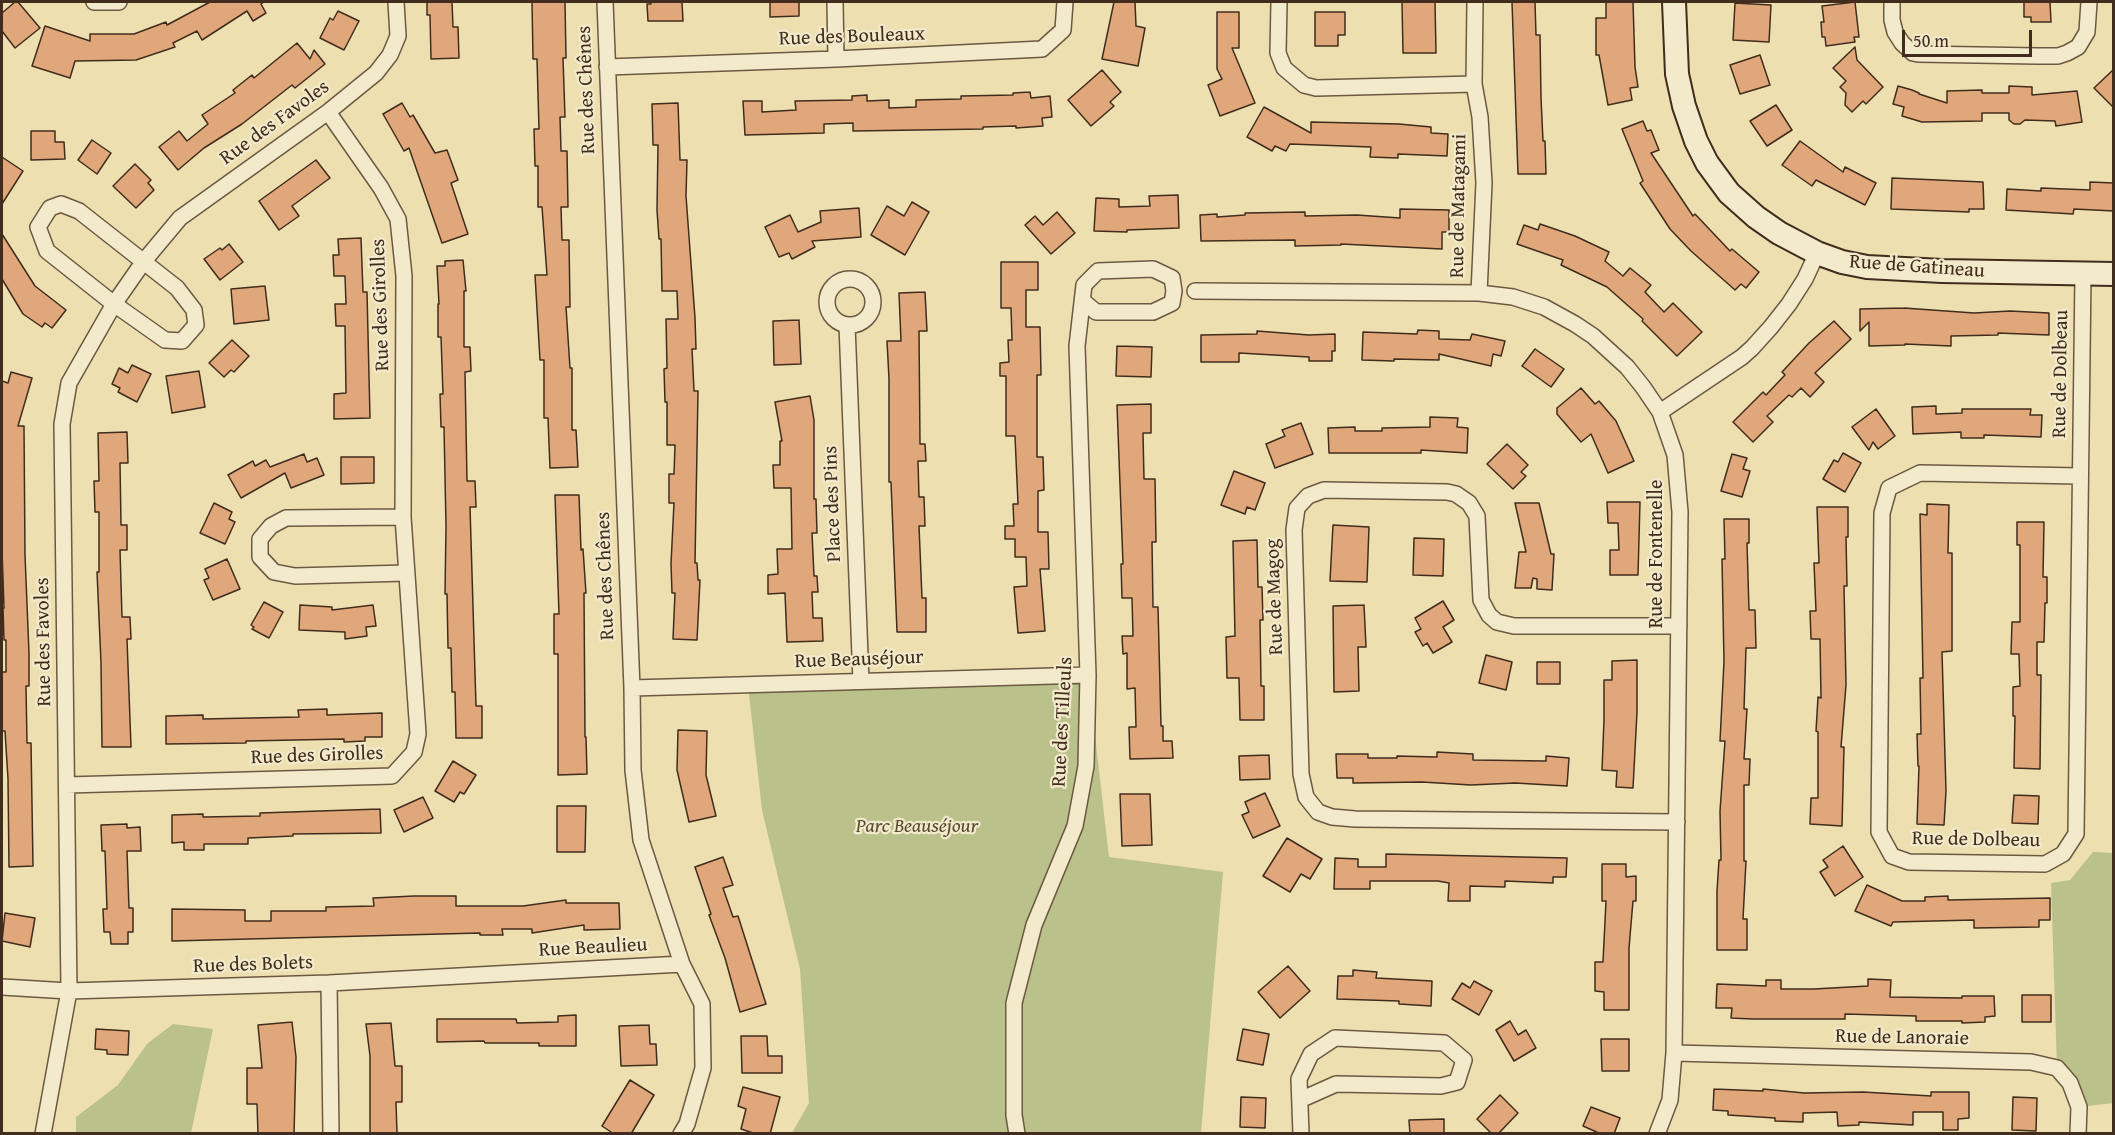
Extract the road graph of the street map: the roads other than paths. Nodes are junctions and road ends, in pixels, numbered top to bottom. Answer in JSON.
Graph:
{"nodes":[{"id":1,"x":94,"y":2,"type":"edge"},
{"id":2,"x":119,"y":2,"type":"edge"},
{"id":3,"x":396,"y":2,"type":"edge"},
{"id":4,"x":605,"y":2,"type":"edge"},
{"id":5,"x":835,"y":2,"type":"edge"},
{"id":6,"x":1065,"y":2,"type":"edge"},
{"id":7,"x":1279,"y":2,"type":"edge"},
{"id":8,"x":1475,"y":2,"type":"edge"},
{"id":9,"x":1674,"y":2,"type":"edge"},
{"id":10,"x":1892,"y":2,"type":"edge"},
{"id":11,"x":2089,"y":2,"type":"edge"},
{"id":12,"x":836,"y":59,"type":"junction"},
{"id":13,"x":607,"y":67,"type":"junction"},
{"id":14,"x":1474,"y":84,"type":"junction"},
{"id":15,"x":328,"y":112,"type":"junction"},
{"id":16,"x":1817,"y":253,"type":"junction"},
{"id":17,"x":144,"y":261,"type":"junction"},
{"id":18,"x":2083,"y":274,"type":"junction"},
{"id":19,"x":2114,"y":274,"type":"edge"},
{"id":20,"x":1195,"y":291,"type":"dead end"},
{"id":21,"x":1479,"y":293,"type":"junction"},
{"id":22,"x":1083,"y":301,"type":"junction"},
{"id":23,"x":114,"y":304,"type":"junction"},
{"id":24,"x":847,"y":325,"type":"dead end"},
{"id":25,"x":1660,"y":412,"type":"junction"},
{"id":26,"x":2080,"y":476,"type":"junction"},
{"id":27,"x":403,"y":517,"type":"junction"},
{"id":28,"x":406,"y":573,"type":"junction"},
{"id":29,"x":1679,"y":626,"type":"junction"},
{"id":30,"x":1088,"y":675,"type":"junction"},
{"id":31,"x":861,"y":681,"type":"junction"},
{"id":32,"x":632,"y":688,"type":"junction"},
{"id":33,"x":67,"y":785,"type":"junction"},
{"id":34,"x":1677,"y":822,"type":"junction"},
{"id":35,"x":682,"y":964,"type":"junction"},
{"id":36,"x":506,"y":974,"type":"joint"},
{"id":37,"x":329,"y":983,"type":"junction"},
{"id":38,"x":2,"y":987,"type":"edge"},
{"id":39,"x":69,"y":991,"type":"junction"},
{"id":40,"x":1674,"y":1053,"type":"junction"},
{"id":41,"x":1300,"y":1100,"type":"junction"},
{"id":42,"x":43,"y":1134,"type":"edge"},
{"id":43,"x":331,"y":1134,"type":"edge"},
{"id":44,"x":681,"y":1134,"type":"edge"},
{"id":45,"x":1017,"y":1134,"type":"edge"},
{"id":46,"x":1301,"y":1134,"type":"edge"},
{"id":47,"x":1657,"y":1134,"type":"edge"},
{"id":48,"x":2078,"y":1134,"type":"edge"}],
"edges":[{"from":1,"to":2,"type":"street"},
{"from":3,"to":15,"type":"street","name":"Rue des Favoles"},
{"from":4,"to":13,"type":"street","name":"Rue des Chênes"},
{"from":5,"to":12,"type":"street"},
{"from":6,"to":12,"type":"street","name":"Rue des Bouleaux"},
{"from":7,"to":14,"type":"street"},
{"from":8,"to":14,"type":"street","name":"Rue de Matagami"},
{"from":9,"to":16,"type":"street","name":"Rue de Gatineau"},
{"from":10,"to":11,"type":"street"},
{"from":12,"to":13,"type":"street","name":"Rue des Bouleaux"},
{"from":13,"to":32,"type":"street","name":"Rue des Chênes"},
{"from":14,"to":21,"type":"street","name":"Rue de Matagami"},
{"from":15,"to":17,"type":"street","name":"Rue des Favoles"},
{"from":15,"to":27,"type":"street","name":"Rue des Girolles"},
{"from":16,"to":18,"type":"street","name":"Rue de Gatineau"},
{"from":16,"to":25,"type":"street"},
{"from":17,"to":23,"type":"street","name":"Rue des Favoles"},
{"from":17,"to":23,"type":"street"},
{"from":17,"to":23,"type":"street"},
{"from":18,"to":19,"type":"street","name":"Rue de Gatineau"},
{"from":18,"to":26,"type":"street","name":"Rue de Dolbeau"},
{"from":20,"to":21,"type":"street","name":"Rue de Fontenelle"},
{"from":21,"to":25,"type":"street","name":"Rue de Fontenelle"},
{"from":22,"to":22,"type":"street","name":"Rue des Tilleuls"},
{"from":22,"to":30,"type":"street","name":"Rue des Tilleuls"},
{"from":23,"to":33,"type":"street","name":"Rue des Favoles"},
{"from":24,"to":31,"type":"street","name":"Place des Pins"},
{"from":25,"to":29,"type":"street","name":"Rue de Fontenelle"},
{"from":26,"to":26,"type":"street","name":"Rue de Dolbeau"},
{"from":27,"to":28,"type":"street","name":"Rue des Girolles"},
{"from":27,"to":28,"type":"street"},
{"from":28,"to":33,"type":"street","name":"Rue des Girolles"},
{"from":29,"to":34,"type":"street","name":"Rue de Fontenelle"},
{"from":29,"to":34,"type":"street","name":"Rue de Magog"},
{"from":30,"to":31,"type":"street","name":"Rue Beauséjour"},
{"from":30,"to":45,"type":"street","name":"Rue des Tilleuls"},
{"from":31,"to":32,"type":"street","name":"Rue Beauséjour"},
{"from":32,"to":35,"type":"street","name":"Rue des Chênes"},
{"from":33,"to":39,"type":"street","name":"Rue des Favoles"},
{"from":34,"to":40,"type":"street","name":"Rue de Fontenelle"},
{"from":35,"to":36,"type":"street","name":"Rue Beaulieu"},
{"from":35,"to":44,"type":"street","name":"Rue des Chênes"},
{"from":36,"to":37,"type":"street","name":"Rue des Bolets"},
{"from":37,"to":39,"type":"street","name":"Rue des Bolets"},
{"from":37,"to":43,"type":"street"},
{"from":38,"to":39,"type":"street","name":"Rue des Bolets"},
{"from":39,"to":42,"type":"street","name":"Rue des Favoles"},
{"from":40,"to":47,"type":"street","name":"Rue de Fontenelle"},
{"from":40,"to":48,"type":"street","name":"Rue de Lanoraie"},
{"from":41,"to":41,"type":"street"},
{"from":41,"to":46,"type":"street"}]}
